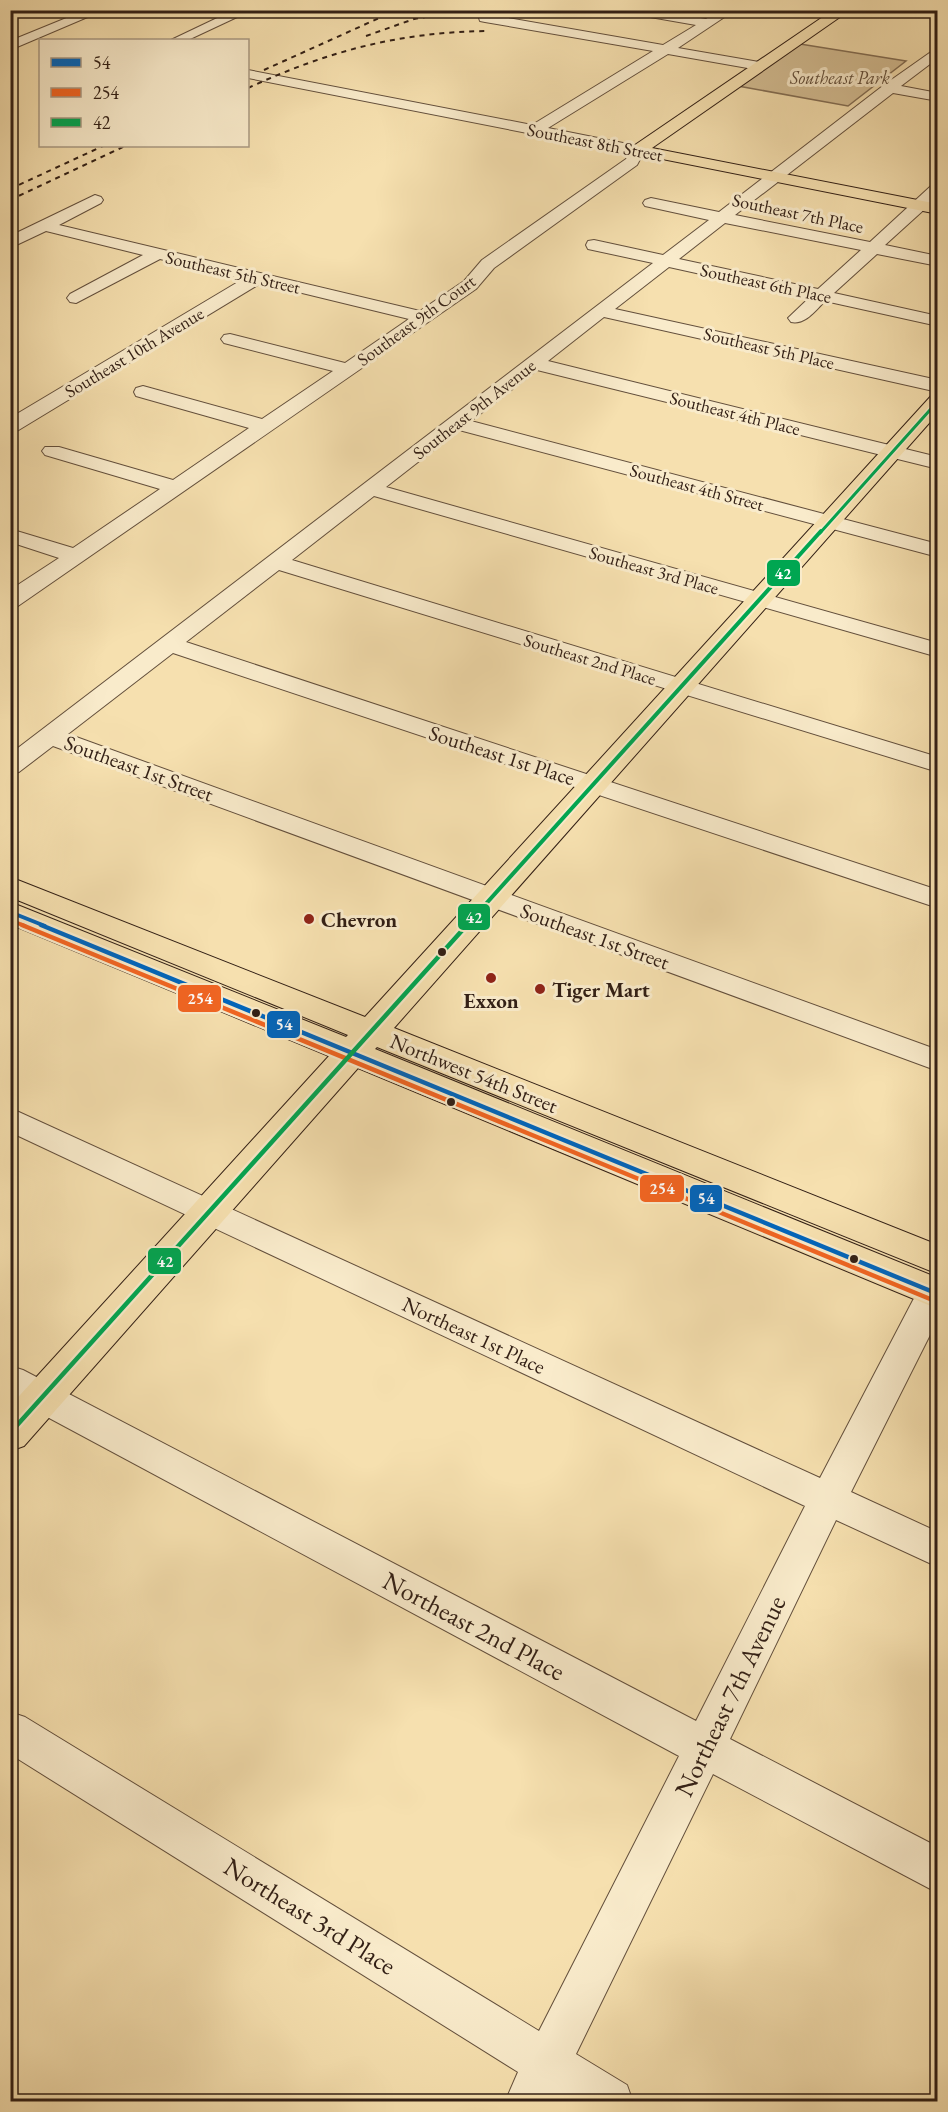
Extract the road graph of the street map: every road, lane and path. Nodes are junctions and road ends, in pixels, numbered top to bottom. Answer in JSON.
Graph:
{"nodes":[{"id":1,"x":98,"y":10,"type":"edge"},
{"id":2,"x":246,"y":10,"type":"edge"},
{"id":3,"x":633,"y":10,"type":"edge"},
{"id":4,"x":729,"y":10,"type":"edge"},
{"id":5,"x":843,"y":10,"type":"edge"},
{"id":6,"x":485,"y":18,"type":"dead end"},
{"id":7,"x":707,"y":23,"type":"junction"},
{"id":8,"x":21,"y":30,"type":"dead end"},
{"id":9,"x":41,"y":34,"type":"junction"},
{"id":10,"x":67,"y":39,"type":"dead end"},
{"id":11,"x":179,"y":39,"type":"edge"},
{"id":12,"x":10,"y":46,"type":"edge"},
{"id":13,"x":666,"y":50,"type":"junction"},
{"id":14,"x":938,"y":51,"type":"edge"},
{"id":15,"x":759,"y":66,"type":"junction"},
{"id":16,"x":250,"y":74,"type":"edge"},
{"id":17,"x":889,"y":88,"type":"junction"},
{"id":18,"x":938,"y":97,"type":"edge"},
{"id":19,"x":534,"y":130,"type":"junction"},
{"id":20,"x":638,"y":150,"type":"junction"},
{"id":21,"x":775,"y":177,"type":"junction"},
{"id":22,"x":938,"y":188,"type":"edge"},
{"id":23,"x":95,"y":200,"type":"dead end"},
{"id":24,"x":651,"y":203,"type":"dead end"},
{"id":25,"x":917,"y":205,"type":"junction"},
{"id":26,"x":938,"y":209,"type":"edge"},
{"id":27,"x":724,"y":218,"type":"junction"},
{"id":28,"x":44,"y":226,"type":"junction"},
{"id":29,"x":10,"y":243,"type":"edge"},
{"id":30,"x":594,"y":245,"type":"dead end"},
{"id":31,"x":873,"y":248,"type":"junction"},
{"id":32,"x":157,"y":254,"type":"junction"},
{"id":33,"x":664,"y":261,"type":"junction"},
{"id":34,"x":938,"y":261,"type":"edge"},
{"id":35,"x":257,"y":278,"type":"junction"},
{"id":36,"x":821,"y":295,"type":"junction"},
{"id":37,"x":76,"y":298,"type":"dead end"},
{"id":38,"x":601,"y":310,"type":"junction"},
{"id":39,"x":423,"y":317,"type":"junction"},
{"id":40,"x":797,"y":318,"type":"dead end"},
{"id":41,"x":938,"y":321,"type":"edge"},
{"id":42,"x":230,"y":339,"type":"dead end"},
{"id":43,"x":533,"y":363,"type":"junction"},
{"id":44,"x":348,"y":369,"type":"junction"},
{"id":45,"x":938,"y":386,"type":"edge"},
{"id":46,"x":143,"y":392,"type":"dead end"},
{"id":47,"x":938,"y":400,"type":"edge"},
{"id":48,"x":456,"y":423,"type":"junction"},
{"id":49,"x":10,"y":426,"type":"edge"},
{"id":50,"x":265,"y":426,"type":"junction"},
{"id":51,"x":52,"y":451,"type":"dead end"},
{"id":52,"x":891,"y":452,"type":"junction"},
{"id":53,"x":938,"y":463,"type":"edge"},
{"id":54,"x":176,"y":487,"type":"junction"},
{"id":55,"x":371,"y":489,"type":"junction"},
{"id":56,"x":828,"y":522,"type":"junction"},
{"id":57,"x":10,"y":535,"type":"edge"},
{"id":58,"x":938,"y":551,"type":"edge"},
{"id":59,"x":76,"y":556,"type":"junction"},
{"id":60,"x":277,"y":562,"type":"junction"},
{"id":61,"x":758,"y":600,"type":"junction"},
{"id":62,"x":10,"y":601,"type":"edge"},
{"id":63,"x":169,"y":644,"type":"junction"},
{"id":64,"x":938,"y":650,"type":"edge"},
{"id":65,"x":680,"y":687,"type":"junction"},
{"id":66,"x":50,"y":736,"type":"junction"},
{"id":67,"x":938,"y":765,"type":"edge"},
{"id":68,"x":10,"y":767,"type":"edge"},
{"id":69,"x":592,"y":785,"type":"junction"},
{"id":70,"x":15,"y":896,"type":"edge"},
{"id":71,"x":491,"y":897,"type":"junction"},
{"id":72,"x":938,"y":899,"type":"edge"},
{"id":73,"x":363,"y":1043,"type":"junction"},
{"id":74,"x":938,"y":1061,"type":"edge"},
{"id":75,"x":10,"y":1119,"type":"edge"},
{"id":76,"x":209,"y":1211,"type":"junction"},
{"id":77,"x":937,"y":1285,"type":"edge"},
{"id":78,"x":27,"y":1388,"type":"edge"},
{"id":79,"x":10,"y":1434,"type":"edge"},
{"id":80,"x":828,"y":1499,"type":"junction"},
{"id":81,"x":938,"y":1550,"type":"edge"},
{"id":82,"x":10,"y":1731,"type":"edge"},
{"id":83,"x":705,"y":1748,"type":"junction"},
{"id":84,"x":938,"y":1871,"type":"edge"},
{"id":85,"x":547,"y":2063,"type":"junction"},
{"id":86,"x":528,"y":2102,"type":"edge"},
{"id":87,"x":610,"y":2102,"type":"edge"}],
"edges":[{"from":1,"to":9,"type":"street"},
{"from":2,"to":11,"type":"street"},
{"from":3,"to":7,"type":"street"},
{"from":4,"to":7,"type":"street"},
{"from":5,"to":15,"type":"main road","name":"Southeast 9th Court"},
{"from":6,"to":13,"type":"street"},
{"from":7,"to":13,"type":"street"},
{"from":8,"to":9,"type":"street"},
{"from":9,"to":10,"type":"street"},
{"from":9,"to":12,"type":"street"},
{"from":13,"to":15,"type":"street"},
{"from":13,"to":19,"type":"street"},
{"from":14,"to":17,"type":"street","name":"Southeast 9th Avenue"},
{"from":15,"to":20,"type":"main road","name":"Southeast 9th Court"},
{"from":16,"to":19,"type":"street","name":"Southeast 8th Street"},
{"from":17,"to":18,"type":"street"},
{"from":17,"to":21,"type":"street","name":"Southeast 9th Avenue"},
{"from":19,"to":20,"type":"street","name":"Southeast 8th Street"},
{"from":20,"to":21,"type":"main road","name":"Southeast 8th Street"},
{"from":20,"to":39,"type":"street","name":"Southeast 9th Court"},
{"from":21,"to":25,"type":"main road","name":"Southeast 8th Street"},
{"from":21,"to":27,"type":"street","name":"Southeast 9th Avenue"},
{"from":22,"to":25,"type":"street"},
{"from":23,"to":28,"type":"street"},
{"from":24,"to":27,"type":"street","name":"Southeast 7th Place"},
{"from":25,"to":26,"type":"main road","name":"Southeast 8th Street"},
{"from":25,"to":31,"type":"street"},
{"from":27,"to":31,"type":"street","name":"Southeast 7th Place"},
{"from":27,"to":33,"type":"street","name":"Southeast 9th Avenue"},
{"from":28,"to":29,"type":"street"},
{"from":28,"to":32,"type":"street","name":"Southeast 5th Street"},
{"from":30,"to":33,"type":"street","name":"Southeast 6th Place"},
{"from":31,"to":34,"type":"street","name":"Southeast 7th Place"},
{"from":31,"to":36,"type":"street"},
{"from":32,"to":35,"type":"street","name":"Southeast 5th Street"},
{"from":32,"to":37,"type":"street"},
{"from":33,"to":36,"type":"street","name":"Southeast 6th Place"},
{"from":33,"to":38,"type":"street","name":"Southeast 9th Avenue"},
{"from":35,"to":39,"type":"street","name":"Southeast 5th Street"},
{"from":35,"to":49,"type":"street","name":"Southeast 10th Avenue"},
{"from":36,"to":40,"type":"street"},
{"from":36,"to":41,"type":"street","name":"Southeast 6th Place"},
{"from":38,"to":43,"type":"street","name":"Southeast 9th Avenue"},
{"from":38,"to":45,"type":"street","name":"Southeast 5th Place"},
{"from":39,"to":44,"type":"street","name":"Southeast 9th Court"},
{"from":42,"to":44,"type":"street"},
{"from":43,"to":48,"type":"street","name":"Southeast 9th Avenue"},
{"from":43,"to":52,"type":"street","name":"Southeast 4th Place"},
{"from":44,"to":50,"type":"street","name":"Southeast 9th Court"},
{"from":46,"to":50,"type":"street"},
{"from":47,"to":52,"type":"main road"},
{"from":48,"to":55,"type":"street","name":"Southeast 9th Avenue"},
{"from":48,"to":56,"type":"street","name":"Southeast 4th Street"},
{"from":50,"to":54,"type":"street","name":"Southeast 9th Court"},
{"from":51,"to":54,"type":"street"},
{"from":52,"to":53,"type":"street","name":"Southeast 4th Place"},
{"from":52,"to":56,"type":"main road"},
{"from":54,"to":59,"type":"street","name":"Southeast 9th Court"},
{"from":55,"to":60,"type":"street","name":"Southeast 9th Avenue"},
{"from":55,"to":61,"type":"street","name":"Southeast 3rd Place"},
{"from":56,"to":58,"type":"street","name":"Southeast 4th Street"},
{"from":56,"to":61,"type":"main road"},
{"from":57,"to":59,"type":"street"},
{"from":59,"to":62,"type":"street","name":"Southeast 9th Court"},
{"from":60,"to":63,"type":"street","name":"Southeast 9th Avenue"},
{"from":60,"to":65,"type":"street","name":"Southeast 2nd Place"},
{"from":61,"to":64,"type":"street","name":"Southeast 3rd Place"},
{"from":61,"to":65,"type":"main road"},
{"from":63,"to":66,"type":"street","name":"Southeast 9th Avenue"},
{"from":63,"to":69,"type":"street","name":"Southeast 1st Place"},
{"from":65,"to":67,"type":"street","name":"Southeast 2nd Place"},
{"from":65,"to":69,"type":"main road"},
{"from":66,"to":68,"type":"street","name":"Southeast 9th Avenue"},
{"from":66,"to":71,"type":"street","name":"Southeast 1st Street"},
{"from":69,"to":71,"type":"main road"},
{"from":69,"to":72,"type":"street","name":"Southeast 1st Place"},
{"from":70,"to":73,"type":"main road","name":"Northwest 54th Street"},
{"from":71,"to":73,"type":"main road"},
{"from":71,"to":74,"type":"street","name":"Southeast 1st Street"},
{"from":73,"to":76,"type":"main road"},
{"from":73,"to":77,"type":"main road","name":"Northwest 54th Street"},
{"from":75,"to":76,"type":"street","name":"Northeast 1st Place"},
{"from":76,"to":78,"type":"main road"},
{"from":76,"to":80,"type":"street","name":"Northeast 1st Place"},
{"from":77,"to":80,"type":"street","name":"Northeast 7th Avenue"},
{"from":78,"to":79,"type":"main road"},
{"from":78,"to":83,"type":"street","name":"Northeast 2nd Place"},
{"from":80,"to":81,"type":"street","name":"Northeast 1st Place"},
{"from":80,"to":83,"type":"street","name":"Northeast 7th Avenue"},
{"from":82,"to":85,"type":"street","name":"Northeast 3rd Place"},
{"from":83,"to":84,"type":"street","name":"Northeast 2nd Place"},
{"from":83,"to":85,"type":"street","name":"Northeast 7th Avenue"},
{"from":85,"to":86,"type":"street","name":"Northeast 7th Avenue"},
{"from":85,"to":87,"type":"street","name":"Northeast 3rd Place"}]}
